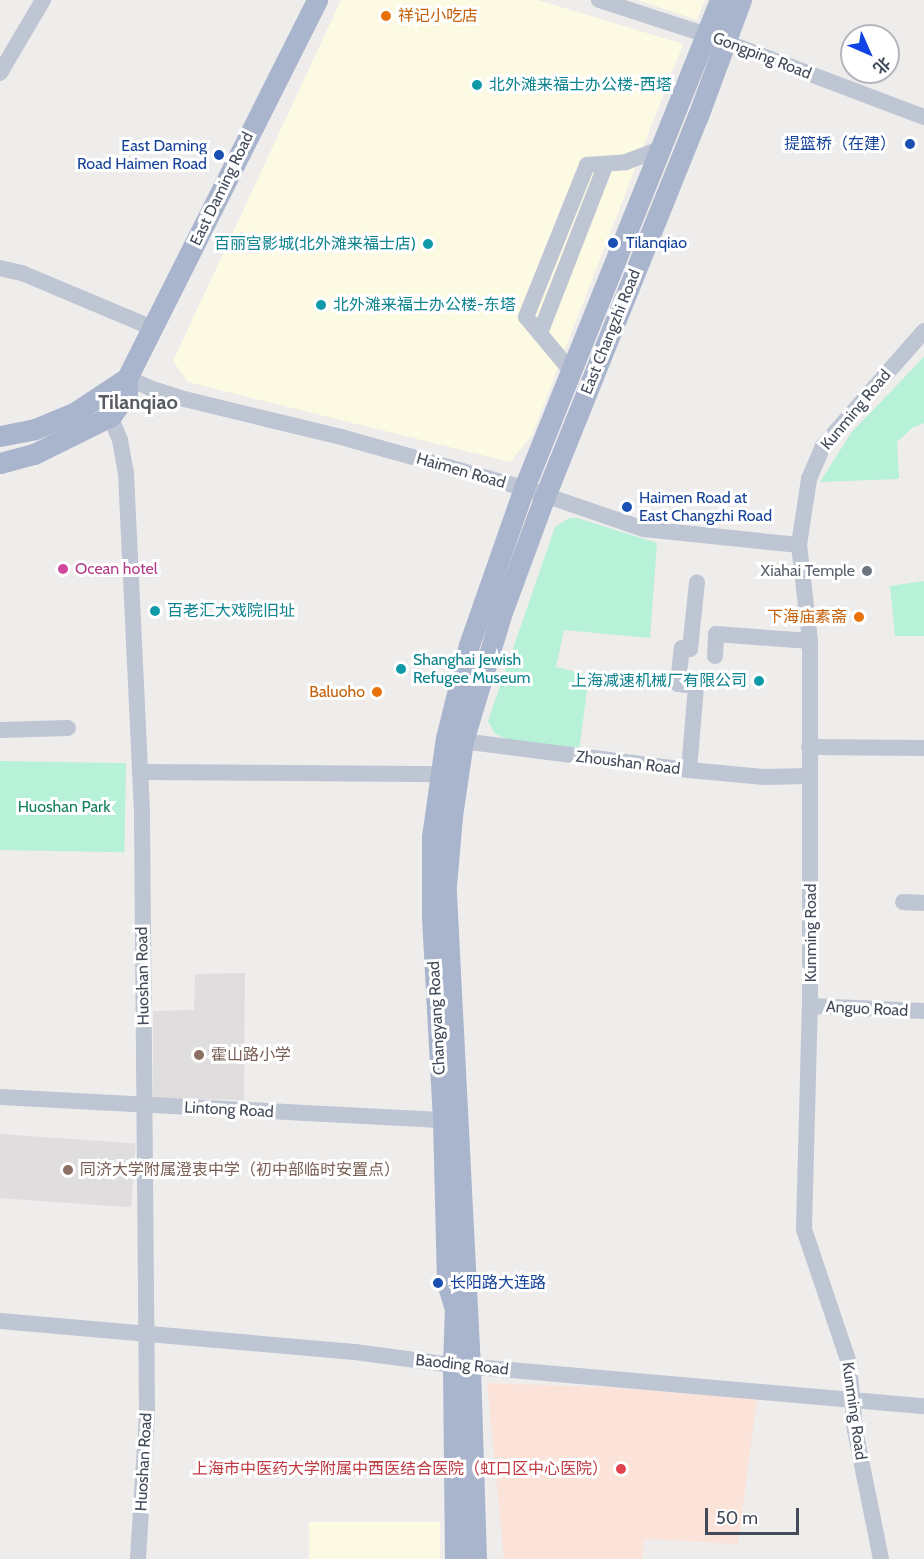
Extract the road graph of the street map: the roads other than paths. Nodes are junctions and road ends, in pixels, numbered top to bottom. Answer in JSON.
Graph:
{"nodes":[{"id":1,"x":43,"y":0,"type":"edge"},
{"id":2,"x":316,"y":0,"type":"edge"},
{"id":3,"x":599,"y":0,"type":"edge"},
{"id":4,"x":720,"y":0,"type":"edge"},
{"id":5,"x":741,"y":0,"type":"edge"},
{"id":6,"x":716,"y":38,"type":"junction"},
{"id":7,"x":0,"y":74,"type":"edge"},
{"id":8,"x":924,"y":117,"type":"edge"},
{"id":9,"x":662,"y":148,"type":"junction"},
{"id":10,"x":0,"y":268,"type":"edge"},
{"id":11,"x":153,"y":328,"type":"junction"},
{"id":12,"x":922,"y":334,"type":"edge"},
{"id":13,"x":571,"y":371,"type":"junction"},
{"id":14,"x":127,"y":378,"type":"junction"},
{"id":15,"x":102,"y":397,"type":"junction"},
{"id":16,"x":111,"y":416,"type":"junction"},
{"id":17,"x":0,"y":436,"type":"edge"},
{"id":18,"x":0,"y":463,"type":"edge"},
{"id":19,"x":524,"y":488,"type":"junction"},
{"id":20,"x":545,"y":496,"type":"junction"},
{"id":21,"x":799,"y":545,"type":"junction"},
{"id":22,"x":697,"y":582,"type":"dead end"},
{"id":23,"x":810,"y":640,"type":"junction"},
{"id":24,"x":715,"y":656,"type":"dead end"},
{"id":25,"x":68,"y":728,"type":"dead end"},
{"id":26,"x":0,"y":730,"type":"edge"},
{"id":27,"x":454,"y":740,"type":"junction"},
{"id":28,"x":809,"y":747,"type":"junction"},
{"id":29,"x":924,"y":748,"type":"edge"},
{"id":30,"x":689,"y":770,"type":"junction"},
{"id":31,"x":140,"y":772,"type":"junction"},
{"id":32,"x":450,"y":774,"type":"junction"},
{"id":33,"x":810,"y":776,"type":"junction"},
{"id":34,"x":903,"y":902,"type":"dead end"},
{"id":35,"x":924,"y":903,"type":"edge"},
{"id":36,"x":810,"y":1006,"type":"junction"},
{"id":37,"x":924,"y":1011,"type":"edge"},
{"id":38,"x":0,"y":1097,"type":"edge"},
{"id":39,"x":145,"y":1105,"type":"junction"},
{"id":40,"x":450,"y":1121,"type":"junction"},
{"id":41,"x":0,"y":1321,"type":"edge"},
{"id":42,"x":146,"y":1333,"type":"junction"},
{"id":43,"x":461,"y":1366,"type":"junction"},
{"id":44,"x":850,"y":1398,"type":"junction"},
{"id":45,"x":924,"y":1406,"type":"edge"},
{"id":46,"x":138,"y":1559,"type":"edge"},
{"id":47,"x":455,"y":1559,"type":"edge"},
{"id":48,"x":476,"y":1559,"type":"edge"},
{"id":49,"x":881,"y":1559,"type":"edge"}],
"edges":[{"from":1,"to":7,"type":"street"},
{"from":2,"to":11,"type":"main road","name":"East Daming Road"},
{"from":3,"to":6,"type":"street","name":"Gongping Road"},
{"from":4,"to":6,"type":"main road","name":"East Changzhi Road"},
{"from":5,"to":6,"type":"main road","name":"East Changzhi Road"},
{"from":6,"to":8,"type":"street","name":"Gongping Road"},
{"from":6,"to":9,"type":"main road","name":"East Changzhi Road"},
{"from":6,"to":20,"type":"main road","name":"East Changzhi Road"},
{"from":9,"to":13,"type":"main road","name":"East Changzhi Road"},
{"from":9,"to":13,"type":"street"},
{"from":10,"to":11,"type":"street"},
{"from":11,"to":14,"type":"main road","name":"East Daming Road"},
{"from":12,"to":21,"type":"street","name":"Kunming Road"},
{"from":13,"to":19,"type":"main road","name":"East Changzhi Road"},
{"from":14,"to":15,"type":"main road","name":"East Daming Road"},
{"from":14,"to":16,"type":"main road","name":"East Daming Road"},
{"from":14,"to":19,"type":"street","name":"Haimen Road"},
{"from":15,"to":16,"type":"street","name":"Huoshan Road"},
{"from":15,"to":17,"type":"main road","name":"East Daming Road"},
{"from":16,"to":18,"type":"main road"},
{"from":16,"to":31,"type":"street","name":"Huoshan Road"},
{"from":19,"to":20,"type":"street","name":"Haimen Road"},
{"from":19,"to":27,"type":"main road","name":"Changyang Road"},
{"from":20,"to":21,"type":"street","name":"Haimen Road"},
{"from":20,"to":27,"type":"main road","name":"Changyang Road"},
{"from":21,"to":23,"type":"street","name":"Kunming Road"},
{"from":22,"to":30,"type":"street"},
{"from":23,"to":24,"type":"street"},
{"from":23,"to":28,"type":"street","name":"Kunming Road"},
{"from":25,"to":26,"type":"street"},
{"from":27,"to":30,"type":"street","name":"Zhoushan Road"},
{"from":27,"to":32,"type":"main road","name":"Changyang Road"},
{"from":28,"to":29,"type":"street"},
{"from":28,"to":33,"type":"street","name":"Kunming Road"},
{"from":30,"to":33,"type":"street","name":"Zhoushan Road"},
{"from":31,"to":32,"type":"street"},
{"from":31,"to":39,"type":"street","name":"Huoshan Road"},
{"from":32,"to":40,"type":"main road","name":"Changyang Road"},
{"from":33,"to":36,"type":"street","name":"Kunming Road"},
{"from":34,"to":35,"type":"street"},
{"from":36,"to":37,"type":"street","name":"Anguo Road"},
{"from":36,"to":44,"type":"street","name":"Kunming Road"},
{"from":38,"to":39,"type":"street","name":"Lintong Road"},
{"from":39,"to":40,"type":"street","name":"Lintong Road"},
{"from":39,"to":42,"type":"street","name":"Huoshan Road"},
{"from":40,"to":43,"type":"main road","name":"Changyang Road"},
{"from":41,"to":42,"type":"street","name":"Baoding Road"},
{"from":42,"to":43,"type":"street","name":"Baoding Road"},
{"from":42,"to":46,"type":"street","name":"Huoshan Road"},
{"from":43,"to":44,"type":"street","name":"Baoding Road"},
{"from":43,"to":47,"type":"main road","name":"Changyang Road"},
{"from":43,"to":48,"type":"main road","name":"Changyang Road"},
{"from":44,"to":45,"type":"street","name":"Baoding Road"},
{"from":44,"to":49,"type":"street","name":"Kunming Road"}]}
